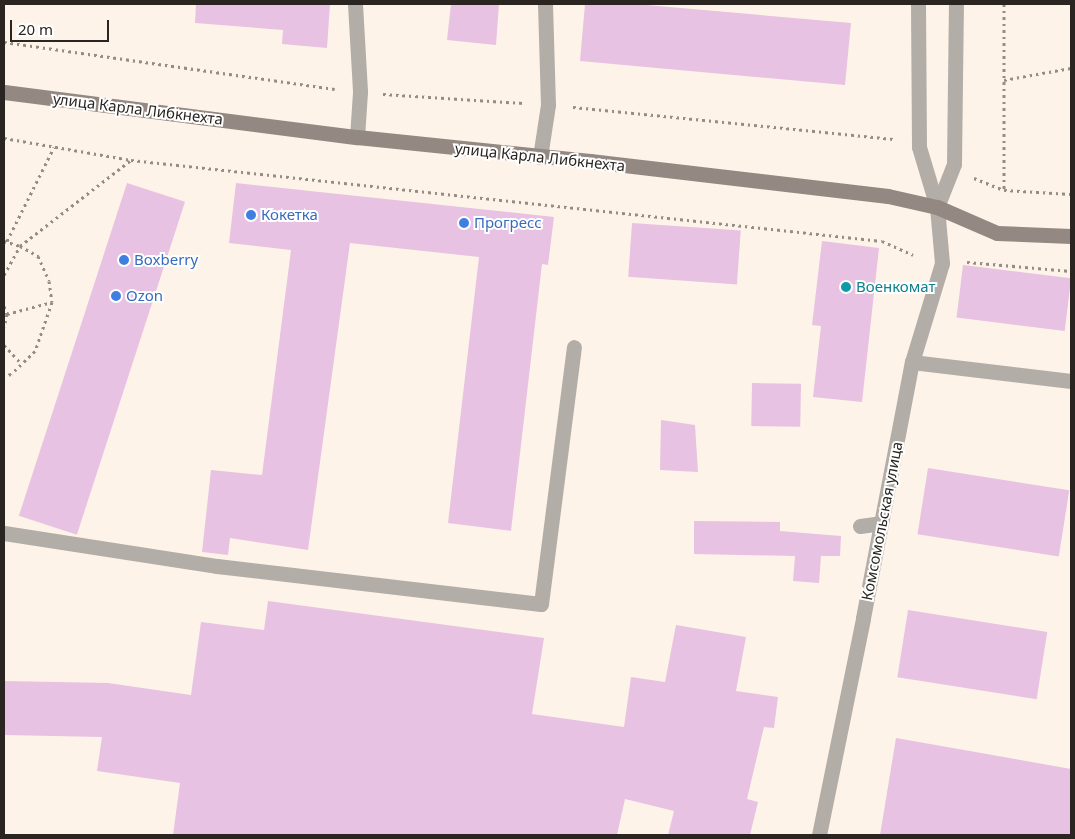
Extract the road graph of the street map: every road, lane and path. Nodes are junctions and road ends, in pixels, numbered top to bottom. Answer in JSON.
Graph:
{"nodes":[{"id":1,"x":355,"y":4,"type":"edge"},
{"id":2,"x":545,"y":4,"type":"edge"},
{"id":3,"x":918,"y":4,"type":"edge"},
{"id":4,"x":956,"y":4,"type":"edge"},
{"id":5,"x":1004,"y":4,"type":"edge"},
{"id":6,"x":4,"y":42,"type":"edge"},
{"id":7,"x":1071,"y":68,"type":"edge"},
{"id":8,"x":1004,"y":80,"type":"junction"},
{"id":9,"x":4,"y":92,"type":"edge"},
{"id":10,"x":360,"y":92,"type":"junction"},
{"id":11,"x":548,"y":105,"type":"junction"},
{"id":12,"x":357,"y":137,"type":"junction"},
{"id":13,"x":4,"y":138,"type":"edge"},
{"id":14,"x":896,"y":140,"type":"dead end"},
{"id":15,"x":54,"y":147,"type":"junction"},
{"id":16,"x":540,"y":157,"type":"junction"},
{"id":17,"x":131,"y":160,"type":"junction"},
{"id":18,"x":952,"y":169,"type":"junction"},
{"id":19,"x":1004,"y":190,"type":"junction"},
{"id":20,"x":1071,"y":194,"type":"edge"},
{"id":21,"x":937,"y":207,"type":"junction"},
{"id":22,"x":1071,"y":236,"type":"edge"},
{"id":23,"x":6,"y":241,"type":"edge"},
{"id":24,"x":20,"y":246,"type":"junction"},
{"id":25,"x":913,"y":255,"type":"dead end"},
{"id":26,"x":964,"y":262,"type":"dead end"},
{"id":27,"x":1071,"y":271,"type":"edge"},
{"id":28,"x":4,"y":275,"type":"edge"},
{"id":29,"x":52,"y":302,"type":"junction"},
{"id":30,"x":4,"y":306,"type":"edge"},
{"id":31,"x":7,"y":314,"type":"junction"},
{"id":32,"x":4,"y":327,"type":"edge"},
{"id":33,"x":4,"y":345,"type":"edge"},
{"id":34,"x":574,"y":347,"type":"dead end"},
{"id":35,"x":912,"y":362,"type":"junction"},
{"id":36,"x":22,"y":364,"type":"junction"},
{"id":37,"x":4,"y":376,"type":"edge"},
{"id":38,"x":1071,"y":382,"type":"edge"},
{"id":39,"x":881,"y":524,"type":"junction"},
{"id":40,"x":860,"y":526,"type":"dead end"},
{"id":41,"x":4,"y":532,"type":"edge"},
{"id":42,"x":818,"y":835,"type":"edge"}],
"edges":[{"from":1,"to":10,"type":"street"},
{"from":2,"to":11,"type":"street"},
{"from":3,"to":21,"type":"street","name":"Комсомольская улица"},
{"from":4,"to":18,"type":"street","name":"Комсомольская улица"},
{"from":5,"to":8,"type":"path"},
{"from":6,"to":10,"type":"path"},
{"from":7,"to":8,"type":"path"},
{"from":8,"to":19,"type":"path"},
{"from":9,"to":12,"type":"main road","name":"улица Карла Либкнехта"},
{"from":10,"to":11,"type":"path"},
{"from":10,"to":12,"type":"street"},
{"from":11,"to":14,"type":"path"},
{"from":11,"to":16,"type":"street"},
{"from":12,"to":16,"type":"main road","name":"улица Карла Либкнехта"},
{"from":13,"to":15,"type":"path"},
{"from":15,"to":17,"type":"path"},
{"from":15,"to":23,"type":"path"},
{"from":16,"to":21,"type":"main road","name":"улица Карла Либкнехта"},
{"from":17,"to":24,"type":"path"},
{"from":17,"to":25,"type":"path"},
{"from":18,"to":19,"type":"path"},
{"from":18,"to":21,"type":"street","name":"Комсомольская улица"},
{"from":19,"to":20,"type":"path"},
{"from":21,"to":22,"type":"main road","name":"улица Карла Либкнехта"},
{"from":21,"to":35,"type":"street","name":"Комсомольская улица"},
{"from":23,"to":24,"type":"path"},
{"from":24,"to":28,"type":"path"},
{"from":24,"to":29,"type":"path"},
{"from":26,"to":27,"type":"path"},
{"from":29,"to":31,"type":"path"},
{"from":29,"to":36,"type":"path"},
{"from":30,"to":31,"type":"path"},
{"from":31,"to":32,"type":"path"},
{"from":33,"to":36,"type":"path"},
{"from":34,"to":41,"type":"street"},
{"from":35,"to":38,"type":"street"},
{"from":35,"to":39,"type":"street","name":"Комсомольская улица"},
{"from":36,"to":37,"type":"path"},
{"from":39,"to":40,"type":"street"},
{"from":39,"to":42,"type":"street","name":"Комсомольская улица"}]}
